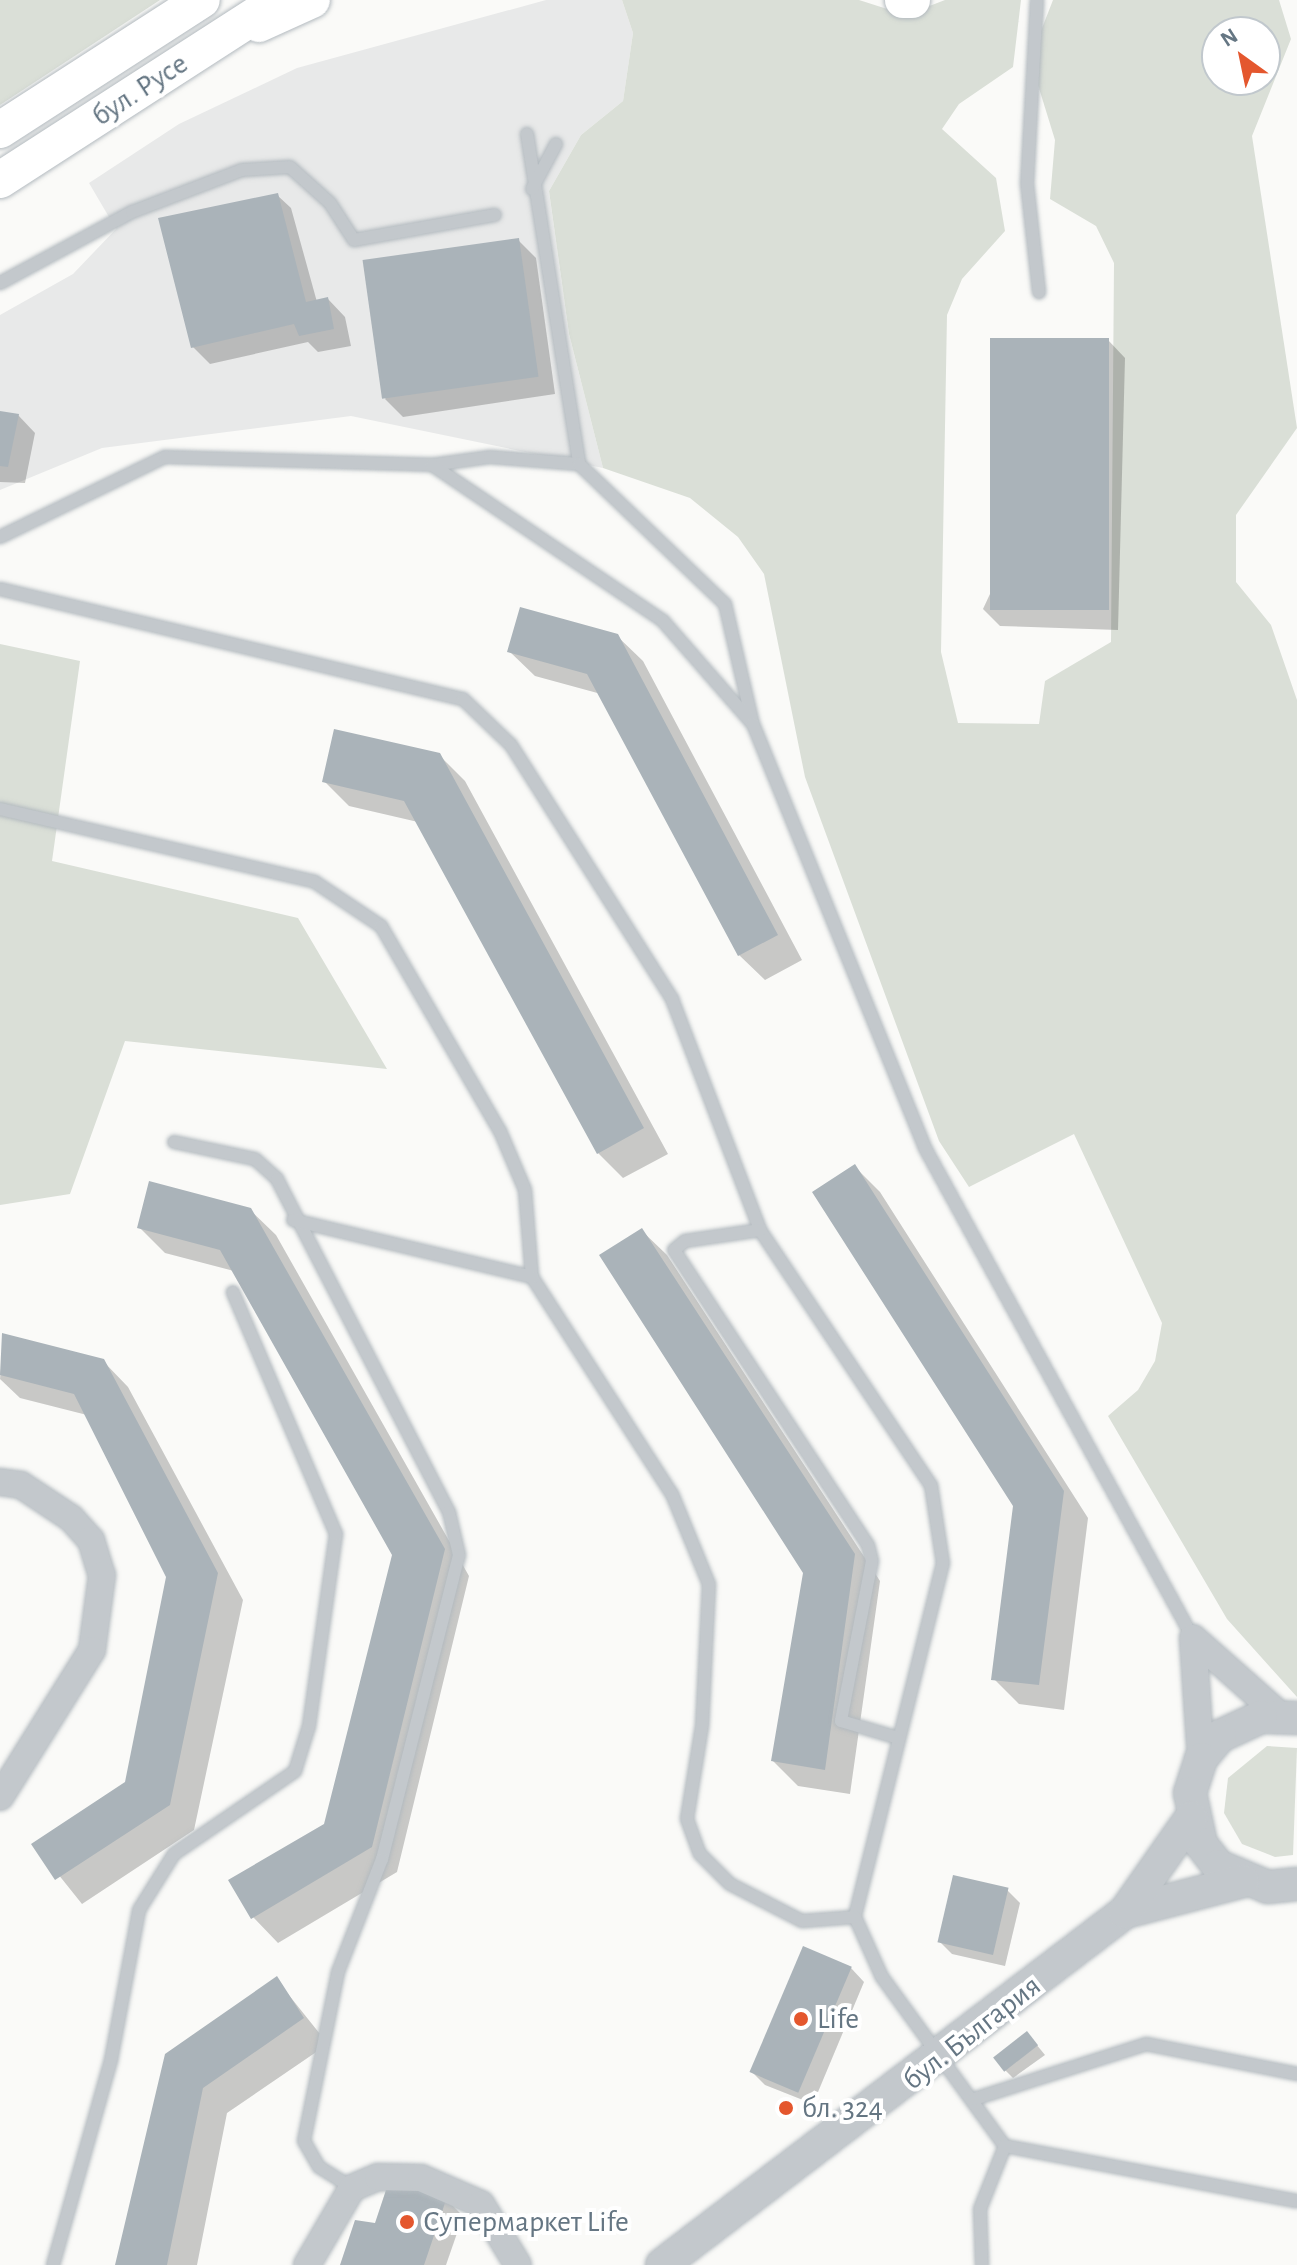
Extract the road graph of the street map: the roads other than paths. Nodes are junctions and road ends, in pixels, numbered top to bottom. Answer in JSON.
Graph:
{"nodes":[{"id":1,"x":202,"y":0,"type":"edge"},
{"id":2,"x":279,"y":0,"type":"edge"},
{"id":3,"x":312,"y":0,"type":"edge"},
{"id":4,"x":903,"y":0,"type":"edge"},
{"id":5,"x":912,"y":0,"type":"edge"},
{"id":6,"x":1037,"y":0,"type":"edge"},
{"id":7,"x":203,"y":49,"type":"junction"},
{"id":8,"x":0,"y":130,"type":"edge"},
{"id":9,"x":527,"y":134,"type":"dead end"},
{"id":10,"x":556,"y":144,"type":"dead end"},
{"id":11,"x":0,"y":180,"type":"edge"},
{"id":12,"x":532,"y":189,"type":"junction"},
{"id":13,"x":495,"y":215,"type":"dead end"},
{"id":14,"x":2,"y":278,"type":"edge"},
{"id":15,"x":1039,"y":292,"type":"dead end"},
{"id":16,"x":579,"y":464,"type":"junction"},
{"id":17,"x":432,"y":465,"type":"junction"},
{"id":18,"x":0,"y":537,"type":"edge"},
{"id":19,"x":0,"y":589,"type":"edge"},
{"id":20,"x":753,"y":724,"type":"junction"},
{"id":21,"x":0,"y":809,"type":"edge"},
{"id":22,"x":174,"y":1142,"type":"dead end"},
{"id":23,"x":293,"y":1220,"type":"junction"},
{"id":24,"x":760,"y":1230,"type":"junction"},
{"id":25,"x":532,"y":1277,"type":"junction"},
{"id":26,"x":233,"y":1292,"type":"dead end"},
{"id":27,"x":0,"y":1482,"type":"edge"},
{"id":28,"x":1193,"y":1638,"type":"junction"},
{"id":29,"x":1289,"y":1717,"type":"edge"},
{"id":30,"x":898,"y":1738,"type":"junction"},
{"id":31,"x":1201,"y":1759,"type":"junction"},
{"id":32,"x":0,"y":1797,"type":"edge"},
{"id":33,"x":1191,"y":1818,"type":"junction"},
{"id":34,"x":1243,"y":1881,"type":"junction"},
{"id":35,"x":1297,"y":1884,"type":"edge"},
{"id":36,"x":1125,"y":1912,"type":"junction"},
{"id":37,"x":855,"y":1917,"type":"junction"},
{"id":38,"x":945,"y":2056,"type":"junction"},
{"id":39,"x":1297,"y":2074,"type":"edge"},
{"id":40,"x":974,"y":2099,"type":"junction"},
{"id":41,"x":1005,"y":2146,"type":"junction"},
{"id":42,"x":352,"y":2188,"type":"junction"},
{"id":43,"x":1297,"y":2201,"type":"edge"},
{"id":44,"x":53,"y":2265,"type":"edge"},
{"id":45,"x":307,"y":2265,"type":"edge"},
{"id":46,"x":518,"y":2265,"type":"edge"},
{"id":47,"x":662,"y":2265,"type":"edge"},
{"id":48,"x":982,"y":2265,"type":"edge"}],
"edges":[{"from":1,"to":8,"type":"main road","name":"бул. Русе"},
{"from":2,"to":7,"type":"main road","name":"бул. Русе"},
{"from":3,"to":7,"type":"main road"},
{"from":4,"to":5,"type":"main road"},
{"from":6,"to":15,"type":"lane"},
{"from":7,"to":11,"type":"main road","name":"бул. Русе"},
{"from":9,"to":12,"type":"lane"},
{"from":10,"to":12,"type":"lane"},
{"from":12,"to":16,"type":"lane"},
{"from":13,"to":14,"type":"lane"},
{"from":16,"to":17,"type":"lane"},
{"from":16,"to":20,"type":"lane"},
{"from":17,"to":18,"type":"lane"},
{"from":17,"to":20,"type":"lane"},
{"from":19,"to":24,"type":"lane"},
{"from":20,"to":28,"type":"lane"},
{"from":21,"to":25,"type":"lane"},
{"from":22,"to":23,"type":"lane"},
{"from":23,"to":25,"type":"lane"},
{"from":23,"to":42,"type":"lane"},
{"from":24,"to":30,"type":"lane"},
{"from":24,"to":30,"type":"lane"},
{"from":25,"to":37,"type":"lane"},
{"from":26,"to":44,"type":"lane"},
{"from":27,"to":32,"type":"street"},
{"from":28,"to":29,"type":"street"},
{"from":28,"to":31,"type":"street"},
{"from":29,"to":31,"type":"street"},
{"from":30,"to":37,"type":"lane"},
{"from":31,"to":33,"type":"street"},
{"from":33,"to":34,"type":"street"},
{"from":33,"to":36,"type":"street"},
{"from":34,"to":35,"type":"street"},
{"from":34,"to":36,"type":"street"},
{"from":36,"to":38,"type":"street","name":"бул. България"},
{"from":37,"to":38,"type":"lane"},
{"from":38,"to":40,"type":"lane"},
{"from":38,"to":47,"type":"street","name":"бул. България"},
{"from":39,"to":40,"type":"lane"},
{"from":40,"to":41,"type":"lane"},
{"from":41,"to":43,"type":"lane"},
{"from":41,"to":48,"type":"lane"},
{"from":42,"to":45,"type":"street"},
{"from":42,"to":46,"type":"street"}]}
